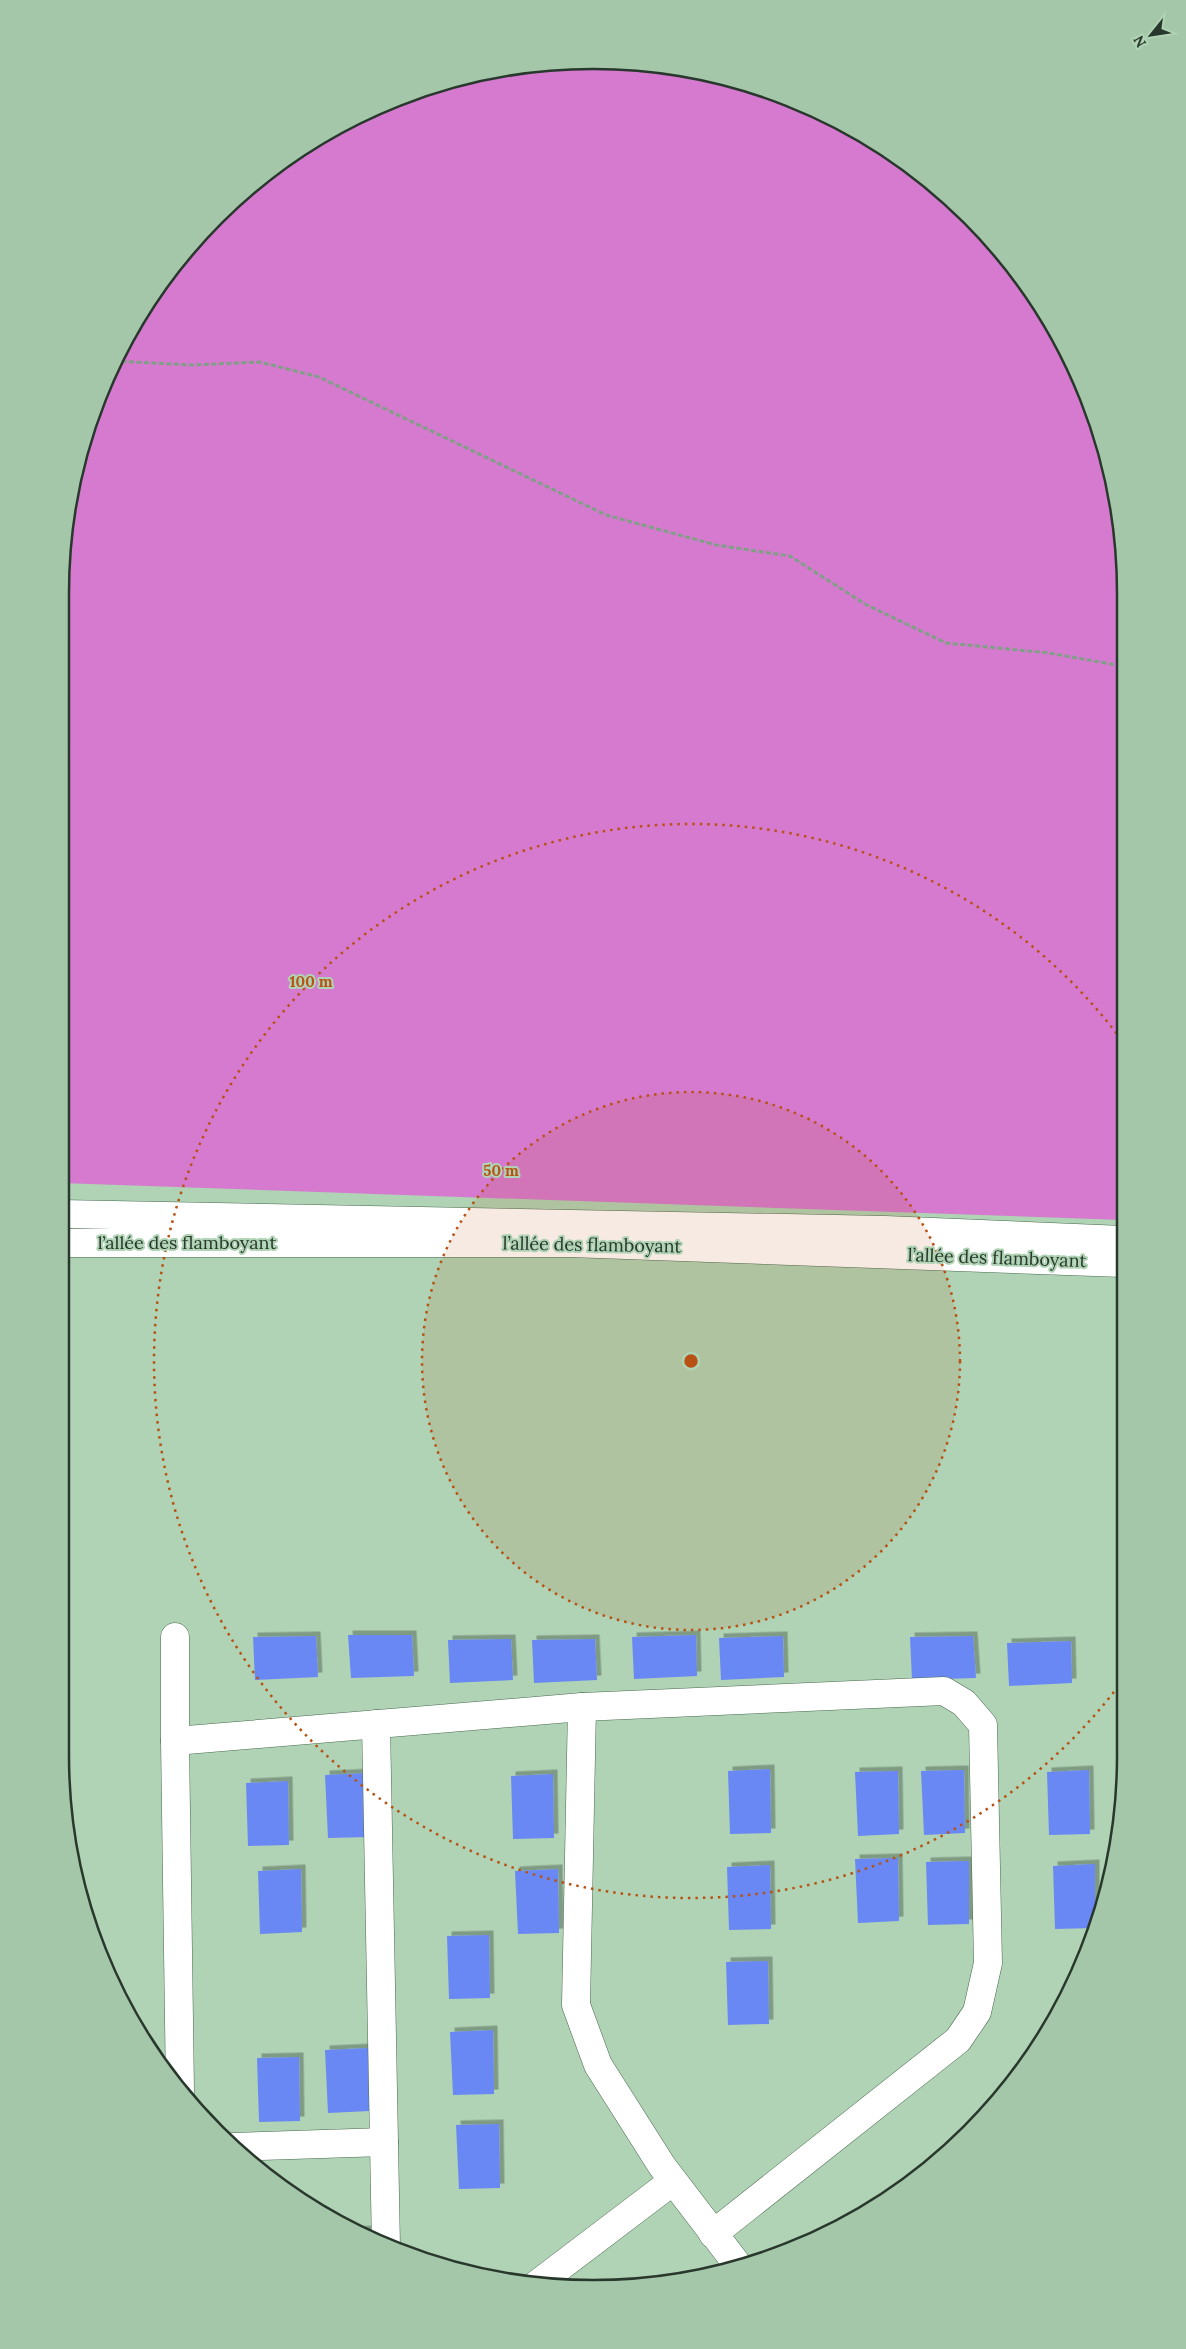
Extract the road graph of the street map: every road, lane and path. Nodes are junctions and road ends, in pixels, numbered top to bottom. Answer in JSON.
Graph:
{"nodes":[{"id":1,"x":123,"y":362,"type":"edge"},
{"id":2,"x":1117,"y":665,"type":"edge"},
{"id":3,"x":69,"y":1214,"type":"edge"},
{"id":4,"x":1117,"y":1240,"type":"edge"},
{"id":5,"x":69,"y":1242,"type":"edge"},
{"id":6,"x":1117,"y":1263,"type":"edge"},
{"id":7,"x":176,"y":1637,"type":"dead end"},
{"id":8,"x":582,"y":1707,"type":"junction"},
{"id":9,"x":376,"y":1724,"type":"junction"},
{"id":10,"x":175,"y":1742,"type":"junction"},
{"id":11,"x":180,"y":2078,"type":"edge"},
{"id":12,"x":384,"y":2142,"type":"junction"},
{"id":13,"x":244,"y":2148,"type":"edge"},
{"id":14,"x":673,"y":2181,"type":"junction"},
{"id":15,"x":713,"y":2234,"type":"junction"},
{"id":16,"x":386,"y":2237,"type":"edge"},
{"id":17,"x":734,"y":2260,"type":"edge"},
{"id":18,"x":545,"y":2278,"type":"edge"}],
"edges":[{"from":1,"to":2,"type":"path"},
{"from":3,"to":4,"type":"street","name":"l’allée des flamboyant"},
{"from":5,"to":6,"type":"street","name":"l’allée des flamboyant"},
{"from":7,"to":10,"type":"street"},
{"from":8,"to":9,"type":"street"},
{"from":8,"to":14,"type":"street"},
{"from":8,"to":15,"type":"street"},
{"from":9,"to":10,"type":"street"},
{"from":9,"to":12,"type":"street"},
{"from":10,"to":11,"type":"street"},
{"from":12,"to":13,"type":"street"},
{"from":12,"to":16,"type":"street"},
{"from":14,"to":15,"type":"street"},
{"from":14,"to":18,"type":"street"},
{"from":15,"to":17,"type":"street"}]}
